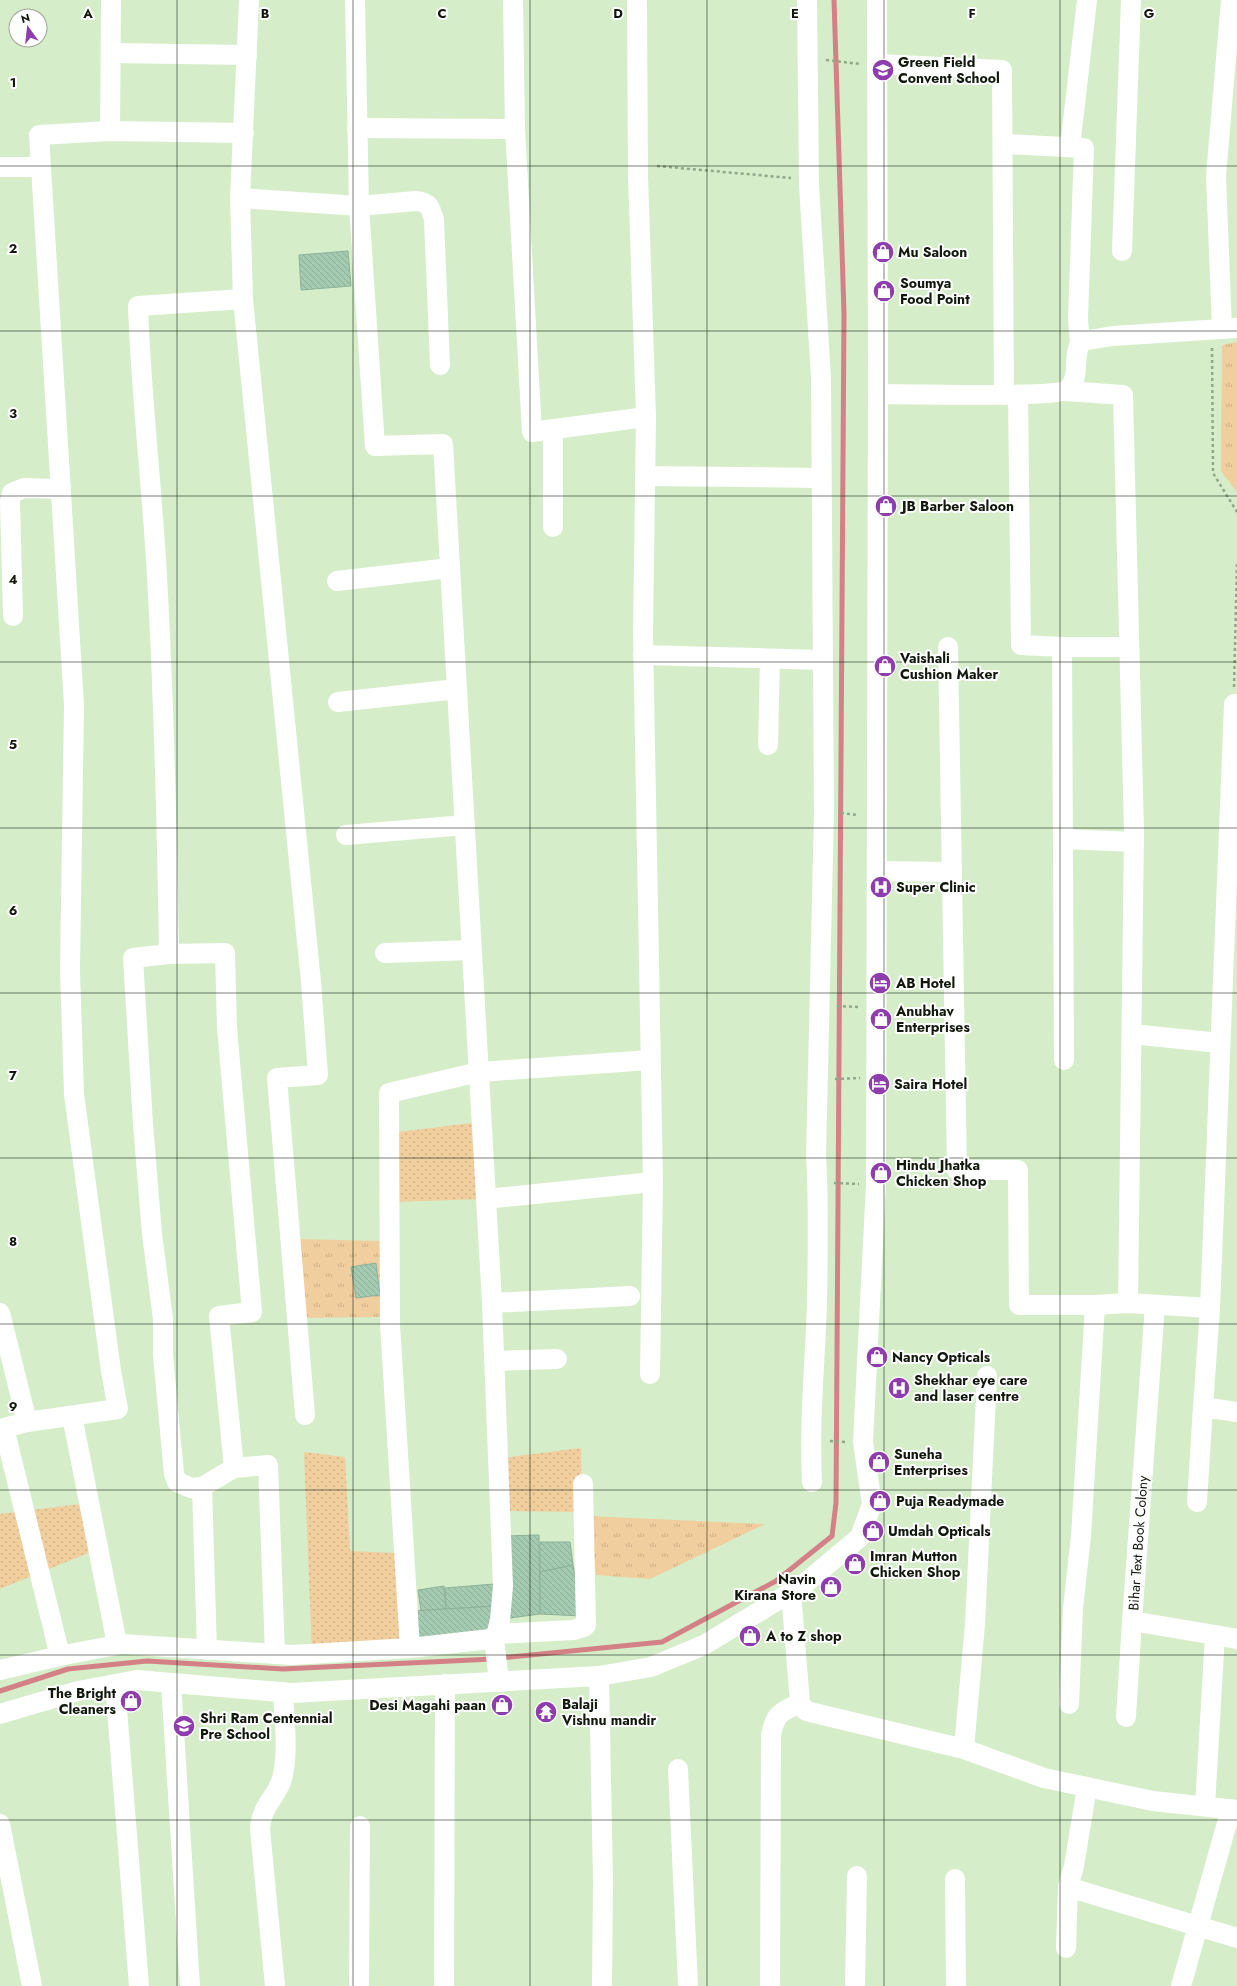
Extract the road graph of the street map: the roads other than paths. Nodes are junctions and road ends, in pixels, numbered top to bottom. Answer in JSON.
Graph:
{"nodes":[{"id":1,"x":111,"y":0,"type":"edge"},
{"id":2,"x":250,"y":0,"type":"edge"},
{"id":3,"x":355,"y":0,"type":"edge"},
{"id":4,"x":513,"y":0,"type":"edge"},
{"id":5,"x":637,"y":0,"type":"edge"},
{"id":6,"x":807,"y":0,"type":"edge"},
{"id":7,"x":876,"y":0,"type":"edge"},
{"id":8,"x":1087,"y":0,"type":"edge"},
{"id":9,"x":1131,"y":0,"type":"edge"},
{"id":10,"x":1231,"y":0,"type":"edge"},
{"id":11,"x":111,"y":52,"type":"junction"},
{"id":12,"x":247,"y":54,"type":"junction"},
{"id":13,"x":869,"y":64,"type":"junction"},
{"id":14,"x":358,"y":128,"type":"junction"},
{"id":15,"x":515,"y":129,"type":"junction"},
{"id":16,"x":110,"y":131,"type":"junction"},
{"id":17,"x":244,"y":133,"type":"junction"},
{"id":18,"x":1004,"y":144,"type":"junction"},
{"id":19,"x":1070,"y":147,"type":"junction"},
{"id":20,"x":41,"y":167,"type":"junction"},
{"id":21,"x":0,"y":168,"type":"edge"},
{"id":22,"x":240,"y":198,"type":"junction"},
{"id":23,"x":359,"y":206,"type":"junction"},
{"id":24,"x":1122,"y":251,"type":"dead end"},
{"id":25,"x":243,"y":299,"type":"junction"},
{"id":26,"x":1224,"y":329,"type":"edge"},
{"id":27,"x":1080,"y":343,"type":"junction"},
{"id":28,"x":440,"y":365,"type":"dead end"},
{"id":29,"x":1066,"y":390,"type":"junction"},
{"id":30,"x":878,"y":394,"type":"junction"},
{"id":31,"x":1011,"y":395,"type":"junction"},
{"id":32,"x":646,"y":418,"type":"junction"},
{"id":33,"x":553,"y":429,"type":"junction"},
{"id":34,"x":645,"y":476,"type":"junction"},
{"id":35,"x":821,"y":478,"type":"junction"},
{"id":36,"x":61,"y":489,"type":"junction"},
{"id":37,"x":553,"y":527,"type":"dead end"},
{"id":38,"x":450,"y":568,"type":"junction"},
{"id":39,"x":337,"y":581,"type":"dead end"},
{"id":40,"x":13,"y":616,"type":"dead end"},
{"id":41,"x":948,"y":647,"type":"dead end"},
{"id":42,"x":1062,"y":647,"type":"junction"},
{"id":43,"x":1129,"y":647,"type":"junction"},
{"id":44,"x":643,"y":655,"type":"junction"},
{"id":45,"x":770,"y":658,"type":"junction"},
{"id":46,"x":823,"y":660,"type":"junction"},
{"id":47,"x":457,"y":689,"type":"junction"},
{"id":48,"x":338,"y":702,"type":"dead end"},
{"id":49,"x":1234,"y":704,"type":"road end"},
{"id":50,"x":768,"y":745,"type":"dead end"},
{"id":51,"x":465,"y":825,"type":"junction"},
{"id":52,"x":346,"y":835,"type":"dead end"},
{"id":53,"x":1063,"y":839,"type":"junction"},
{"id":54,"x":1134,"y":842,"type":"junction"},
{"id":55,"x":877,"y":871,"type":"junction"},
{"id":56,"x":952,"y":872,"type":"junction"},
{"id":57,"x":472,"y":950,"type":"junction"},
{"id":58,"x":385,"y":953,"type":"dead end"},
{"id":59,"x":169,"y":954,"type":"junction"},
{"id":60,"x":1132,"y":1034,"type":"junction"},
{"id":61,"x":1220,"y":1043,"type":"junction"},
{"id":62,"x":650,"y":1060,"type":"junction"},
{"id":63,"x":1064,"y":1060,"type":"dead end"},
{"id":64,"x":479,"y":1072,"type":"junction"},
{"id":65,"x":653,"y":1182,"type":"junction"},
{"id":66,"x":486,"y":1199,"type":"junction"},
{"id":67,"x":630,"y":1296,"type":"dead end"},
{"id":68,"x":492,"y":1303,"type":"junction"},
{"id":69,"x":1128,"y":1303,"type":"junction"},
{"id":70,"x":1095,"y":1305,"type":"junction"},
{"id":71,"x":1155,"y":1305,"type":"junction"},
{"id":72,"x":1210,"y":1308,"type":"junction"},
{"id":73,"x":0,"y":1313,"type":"edge"},
{"id":74,"x":557,"y":1359,"type":"dead end"},
{"id":75,"x":494,"y":1361,"type":"junction"},
{"id":76,"x":650,"y":1374,"type":"dead end"},
{"id":77,"x":987,"y":1376,"type":"dead end"},
{"id":78,"x":1203,"y":1407,"type":"junction"},
{"id":79,"x":1237,"y":1412,"type":"edge"},
{"id":80,"x":305,"y":1415,"type":"dead end"},
{"id":81,"x":72,"y":1416,"type":"junction"},
{"id":82,"x":26,"y":1422,"type":"junction"},
{"id":83,"x":234,"y":1468,"type":"junction"},
{"id":84,"x":812,"y":1482,"type":"dead end"},
{"id":85,"x":583,"y":1484,"type":"dead end"},
{"id":86,"x":202,"y":1487,"type":"junction"},
{"id":87,"x":1197,"y":1502,"type":"dead end"},
{"id":88,"x":791,"y":1592,"type":"junction"},
{"id":89,"x":1132,"y":1621,"type":"junction"},
{"id":90,"x":1215,"y":1635,"type":"junction"},
{"id":91,"x":1237,"y":1639,"type":"edge"},
{"id":92,"x":117,"y":1644,"type":"junction"},
{"id":93,"x":410,"y":1648,"type":"junction"},
{"id":94,"x":207,"y":1650,"type":"junction"},
{"id":95,"x":275,"y":1654,"type":"junction"},
{"id":96,"x":496,"y":1654,"type":"junction"},
{"id":97,"x":60,"y":1656,"type":"junction"},
{"id":98,"x":0,"y":1670,"type":"edge"},
{"id":99,"x":599,"y":1676,"type":"junction"},
{"id":100,"x":171,"y":1682,"type":"junction"},
{"id":101,"x":115,"y":1684,"type":"junction"},
{"id":102,"x":445,"y":1684,"type":"junction"},
{"id":103,"x":283,"y":1692,"type":"junction"},
{"id":104,"x":800,"y":1703,"type":"junction"},
{"id":105,"x":1069,"y":1704,"type":"dead end"},
{"id":106,"x":0,"y":1714,"type":"edge"},
{"id":107,"x":1126,"y":1717,"type":"dead end"},
{"id":108,"x":964,"y":1749,"type":"junction"},
{"id":109,"x":678,"y":1769,"type":"dead end"},
{"id":110,"x":1087,"y":1787,"type":"junction"},
{"id":111,"x":1205,"y":1806,"type":"junction"},
{"id":112,"x":1234,"y":1809,"type":"edge"},
{"id":113,"x":0,"y":1824,"type":"edge"},
{"id":114,"x":360,"y":1826,"type":"dead end"},
{"id":115,"x":857,"y":1876,"type":"dead end"},
{"id":116,"x":955,"y":1879,"type":"dead end"},
{"id":117,"x":1068,"y":1887,"type":"junction"},
{"id":118,"x":1198,"y":1926,"type":"junction"},
{"id":119,"x":1237,"y":1938,"type":"edge"},
{"id":120,"x":1066,"y":1948,"type":"dead end"},
{"id":121,"x":32,"y":1986,"type":"edge"},
{"id":122,"x":140,"y":1986,"type":"edge"},
{"id":123,"x":190,"y":1986,"type":"edge"},
{"id":124,"x":275,"y":1986,"type":"edge"},
{"id":125,"x":360,"y":1986,"type":"edge"},
{"id":126,"x":444,"y":1986,"type":"edge"},
{"id":127,"x":602,"y":1986,"type":"edge"},
{"id":128,"x":688,"y":1986,"type":"edge"},
{"id":129,"x":770,"y":1986,"type":"edge"},
{"id":130,"x":855,"y":1986,"type":"edge"},
{"id":131,"x":956,"y":1986,"type":"edge"},
{"id":132,"x":1181,"y":1986,"type":"edge"}],
"edges":[{"from":1,"to":11,"type":"street"},
{"from":2,"to":12,"type":"street"},
{"from":3,"to":14,"type":"street"},
{"from":4,"to":15,"type":"street"},
{"from":5,"to":32,"type":"street"},
{"from":6,"to":35,"type":"street"},
{"from":7,"to":13,"type":"street"},
{"from":8,"to":19,"type":"street"},
{"from":9,"to":24,"type":"street"},
{"from":10,"to":26,"type":"street"},
{"from":11,"to":12,"type":"street"},
{"from":11,"to":16,"type":"street"},
{"from":12,"to":17,"type":"street"},
{"from":13,"to":18,"type":"street"},
{"from":13,"to":30,"type":"street"},
{"from":14,"to":15,"type":"street"},
{"from":14,"to":23,"type":"street"},
{"from":15,"to":33,"type":"street"},
{"from":16,"to":17,"type":"street"},
{"from":16,"to":20,"type":"street"},
{"from":17,"to":22,"type":"street"},
{"from":18,"to":19,"type":"street"},
{"from":18,"to":31,"type":"street"},
{"from":19,"to":27,"type":"street"},
{"from":20,"to":21,"type":"street"},
{"from":20,"to":36,"type":"street"},
{"from":22,"to":23,"type":"street"},
{"from":22,"to":25,"type":"street"},
{"from":23,"to":28,"type":"street"},
{"from":23,"to":38,"type":"street"},
{"from":25,"to":59,"type":"street"},
{"from":25,"to":80,"type":"street"},
{"from":26,"to":27,"type":"street"},
{"from":27,"to":29,"type":"street"},
{"from":29,"to":31,"type":"street"},
{"from":29,"to":43,"type":"street"},
{"from":30,"to":31,"type":"street"},
{"from":30,"to":55,"type":"street"},
{"from":31,"to":42,"type":"street"},
{"from":32,"to":33,"type":"street"},
{"from":32,"to":34,"type":"street"},
{"from":33,"to":37,"type":"street"},
{"from":34,"to":35,"type":"street"},
{"from":34,"to":44,"type":"street"},
{"from":35,"to":46,"type":"street"},
{"from":36,"to":40,"type":"street"},
{"from":36,"to":81,"type":"street"},
{"from":38,"to":39,"type":"street"},
{"from":38,"to":47,"type":"street"},
{"from":41,"to":56,"type":"street"},
{"from":42,"to":43,"type":"street"},
{"from":42,"to":53,"type":"street"},
{"from":43,"to":54,"type":"street"},
{"from":44,"to":45,"type":"street"},
{"from":44,"to":62,"type":"street"},
{"from":45,"to":46,"type":"street"},
{"from":45,"to":50,"type":"street"},
{"from":46,"to":84,"type":"street"},
{"from":47,"to":48,"type":"street"},
{"from":47,"to":51,"type":"street"},
{"from":49,"to":61,"type":"street"},
{"from":51,"to":52,"type":"street"},
{"from":51,"to":57,"type":"street"},
{"from":53,"to":54,"type":"street"},
{"from":53,"to":63,"type":"street"},
{"from":54,"to":60,"type":"street"},
{"from":55,"to":56,"type":"street"},
{"from":55,"to":88,"type":"street"},
{"from":56,"to":70,"type":"street"},
{"from":57,"to":58,"type":"street"},
{"from":57,"to":64,"type":"street"},
{"from":59,"to":83,"type":"street"},
{"from":59,"to":86,"type":"street"},
{"from":60,"to":61,"type":"street"},
{"from":60,"to":69,"type":"street"},
{"from":61,"to":72,"type":"street"},
{"from":62,"to":64,"type":"street"},
{"from":62,"to":65,"type":"street"},
{"from":64,"to":66,"type":"street"},
{"from":64,"to":93,"type":"street"},
{"from":65,"to":66,"type":"street"},
{"from":65,"to":76,"type":"street"},
{"from":66,"to":68,"type":"street"},
{"from":67,"to":68,"type":"street"},
{"from":68,"to":75,"type":"street"},
{"from":69,"to":70,"type":"street"},
{"from":69,"to":71,"type":"street"},
{"from":70,"to":105,"type":"street"},
{"from":71,"to":72,"type":"street"},
{"from":71,"to":89,"type":"street","name":"Bihar Text Book Colony"},
{"from":72,"to":78,"type":"street"},
{"from":73,"to":82,"type":"street"},
{"from":74,"to":75,"type":"street"},
{"from":75,"to":96,"type":"street"},
{"from":77,"to":108,"type":"street"},
{"from":78,"to":79,"type":"street"},
{"from":78,"to":87,"type":"street"},
{"from":81,"to":82,"type":"street"},
{"from":81,"to":92,"type":"street"},
{"from":82,"to":97,"type":"street"},
{"from":83,"to":86,"type":"street"},
{"from":83,"to":95,"type":"street"},
{"from":85,"to":96,"type":"street"},
{"from":86,"to":94,"type":"street"},
{"from":88,"to":99,"type":"street"},
{"from":88,"to":104,"type":"street"},
{"from":89,"to":90,"type":"street","name":"Bihar Text Book Colony"},
{"from":89,"to":107,"type":"street"},
{"from":90,"to":91,"type":"street","name":"Bihar Text Book Colony"},
{"from":90,"to":111,"type":"street"},
{"from":92,"to":94,"type":"street"},
{"from":92,"to":97,"type":"street"},
{"from":93,"to":95,"type":"street"},
{"from":93,"to":96,"type":"street"},
{"from":94,"to":95,"type":"street"},
{"from":96,"to":99,"type":"street"},
{"from":96,"to":102,"type":"street"},
{"from":97,"to":98,"type":"street"},
{"from":99,"to":127,"type":"street"},
{"from":100,"to":101,"type":"street"},
{"from":100,"to":103,"type":"street"},
{"from":100,"to":123,"type":"street"},
{"from":101,"to":106,"type":"street"},
{"from":101,"to":122,"type":"street"},
{"from":102,"to":103,"type":"street"},
{"from":102,"to":126,"type":"street"},
{"from":103,"to":124,"type":"street"},
{"from":104,"to":108,"type":"street"},
{"from":104,"to":129,"type":"street"},
{"from":108,"to":110,"type":"street"},
{"from":109,"to":128,"type":"street"},
{"from":110,"to":111,"type":"street"},
{"from":110,"to":117,"type":"street"},
{"from":111,"to":112,"type":"street"},
{"from":112,"to":118,"type":"street"},
{"from":113,"to":121,"type":"street"},
{"from":114,"to":125,"type":"street"},
{"from":115,"to":130,"type":"street"},
{"from":116,"to":131,"type":"street"},
{"from":117,"to":118,"type":"street"},
{"from":117,"to":120,"type":"street"},
{"from":118,"to":119,"type":"street"},
{"from":118,"to":132,"type":"street"}]}
